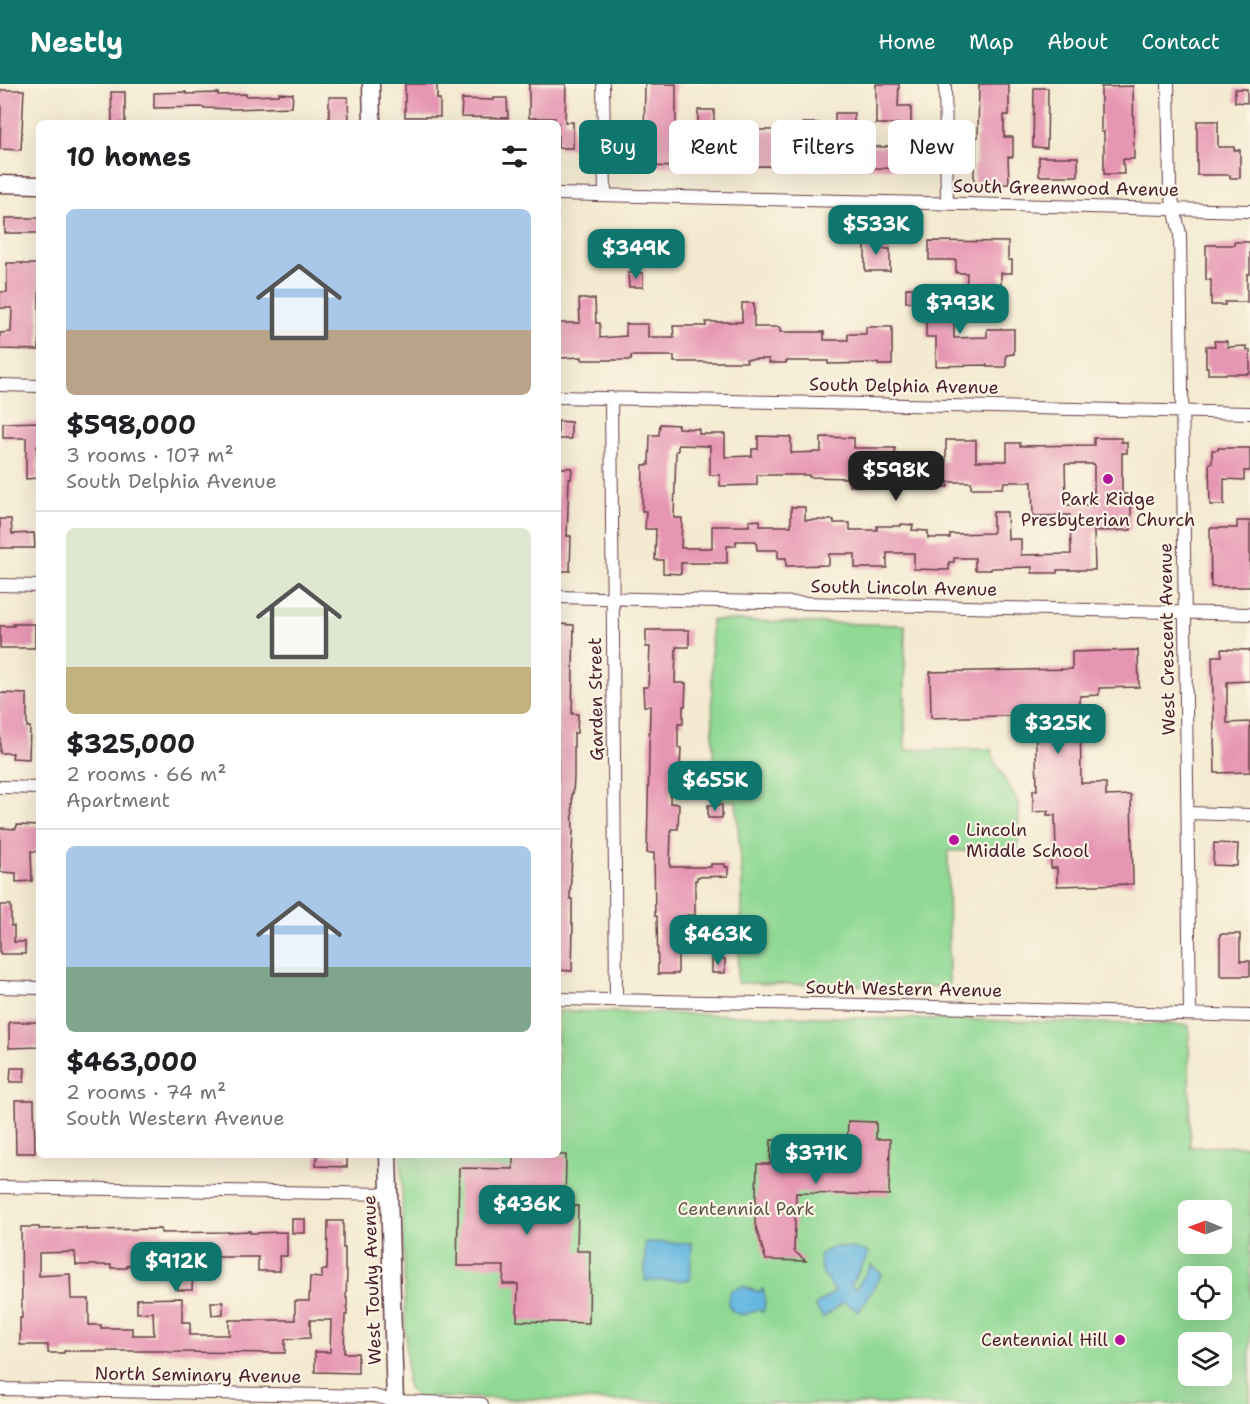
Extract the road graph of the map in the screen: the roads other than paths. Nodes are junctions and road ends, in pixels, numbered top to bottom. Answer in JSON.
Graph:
{"nodes":[{"id":1,"x":371,"y":84,"type":"edge"},
{"id":2,"x":603,"y":84,"type":"edge"},
{"id":3,"x":945,"y":84,"type":"edge"},
{"id":4,"x":1168,"y":84,"type":"edge"},
{"id":5,"x":372,"y":120,"type":"edge"},
{"id":6,"x":0,"y":184,"type":"edge"},
{"id":7,"x":36,"y":185,"type":"edge"},
{"id":8,"x":561,"y":194,"type":"edge"},
{"id":9,"x":604,"y":195,"type":"junction"},
{"id":10,"x":946,"y":203,"type":"junction"},
{"id":11,"x":1174,"y":209,"type":"junction"},
{"id":12,"x":1250,"y":211,"type":"edge"},
{"id":13,"x":0,"y":385,"type":"edge"},
{"id":14,"x":36,"y":386,"type":"edge"},
{"id":15,"x":561,"y":397,"type":"edge"},
{"id":16,"x":610,"y":398,"type":"junction"},
{"id":17,"x":1182,"y":411,"type":"junction"},
{"id":18,"x":1250,"y":413,"type":"edge"},
{"id":19,"x":0,"y":585,"type":"edge"},
{"id":20,"x":36,"y":586,"type":"edge"},
{"id":21,"x":561,"y":597,"type":"edge"},
{"id":22,"x":613,"y":599,"type":"junction"},
{"id":23,"x":1185,"y":613,"type":"junction"},
{"id":24,"x":1250,"y":614,"type":"edge"},
{"id":25,"x":0,"y":787,"type":"edge"},
{"id":26,"x":36,"y":788,"type":"edge"},
{"id":27,"x":1188,"y":813,"type":"junction"},
{"id":28,"x":1250,"y":815,"type":"edge"},
{"id":29,"x":0,"y":987,"type":"edge"},
{"id":30,"x":36,"y":988,"type":"edge"},
{"id":31,"x":561,"y":999,"type":"edge"},
{"id":32,"x":616,"y":1000,"type":"junction"},
{"id":33,"x":1190,"y":1014,"type":"junction"},
{"id":34,"x":1250,"y":1016,"type":"edge"},
{"id":35,"x":388,"y":1158,"type":"edge"},
{"id":36,"x":0,"y":1187,"type":"edge"},
{"id":37,"x":389,"y":1194,"type":"junction"},
{"id":38,"x":0,"y":1389,"type":"edge"},
{"id":39,"x":394,"y":1403,"type":"edge"},
{"id":40,"x":482,"y":1404,"type":"edge"}],
"edges":[{"from":1,"to":5,"type":"main road"},
{"from":2,"to":9,"type":"street"},
{"from":3,"to":10,"type":"street"},
{"from":4,"to":11,"type":"street","name":"West Crescent Avenue"},
{"from":6,"to":7,"type":"main road"},
{"from":8,"to":9,"type":"street","name":"South Greenwood Avenue"},
{"from":9,"to":10,"type":"street","name":"South Greenwood Avenue"},
{"from":10,"to":11,"type":"street","name":"South Greenwood Avenue"},
{"from":11,"to":12,"type":"street","name":"South Greenwood Avenue"},
{"from":11,"to":17,"type":"street","name":"West Crescent Avenue"},
{"from":13,"to":14,"type":"street"},
{"from":15,"to":16,"type":"street","name":"South Delphia Avenue"},
{"from":16,"to":17,"type":"street","name":"South Delphia Avenue"},
{"from":16,"to":22,"type":"street","name":"Garden Street"},
{"from":17,"to":18,"type":"street","name":"South Delphia Avenue"},
{"from":17,"to":23,"type":"street","name":"West Crescent Avenue"},
{"from":19,"to":20,"type":"street"},
{"from":21,"to":22,"type":"street","name":"South Lincoln Avenue"},
{"from":22,"to":23,"type":"street","name":"South Lincoln Avenue"},
{"from":22,"to":32,"type":"street","name":"Garden Street"},
{"from":23,"to":24,"type":"street","name":"South Lincoln Avenue"},
{"from":23,"to":27,"type":"street","name":"West Crescent Avenue"},
{"from":25,"to":26,"type":"street"},
{"from":27,"to":28,"type":"street"},
{"from":27,"to":33,"type":"street","name":"West Crescent Avenue"},
{"from":29,"to":30,"type":"street"},
{"from":31,"to":32,"type":"street","name":"South Western Avenue"},
{"from":32,"to":33,"type":"street","name":"South Western Avenue"},
{"from":33,"to":34,"type":"street","name":"South Western Avenue"},
{"from":35,"to":37,"type":"main road","name":"West Touhy Avenue"},
{"from":36,"to":37,"type":"street"},
{"from":37,"to":39,"type":"main road","name":"West Touhy Avenue"},
{"from":38,"to":39,"type":"street","name":"North Seminary Avenue"},
{"from":39,"to":40,"type":"street","name":"North Seminary Avenue"}]}
